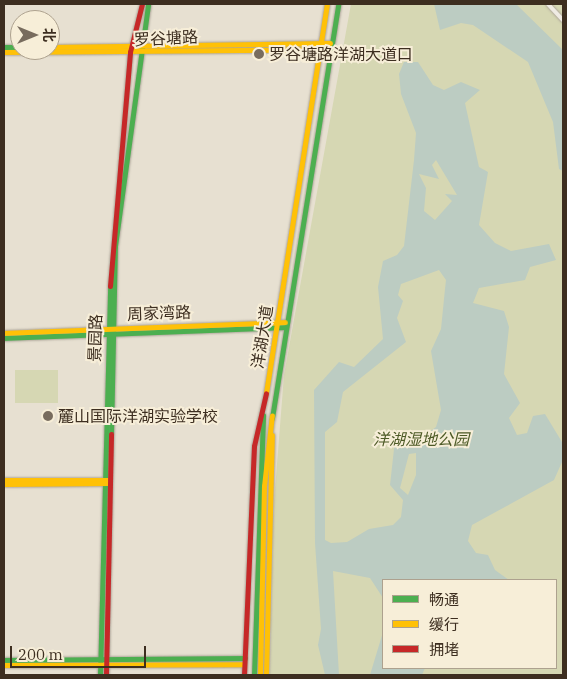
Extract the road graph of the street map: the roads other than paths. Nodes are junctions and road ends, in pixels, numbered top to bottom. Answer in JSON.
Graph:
{"nodes":[{"id":1,"x":142,"y":4,"type":"edge"},
{"id":2,"x":148,"y":4,"type":"edge"},
{"id":3,"x":328,"y":4,"type":"edge"},
{"id":4,"x":338,"y":4,"type":"edge"},
{"id":5,"x":548,"y":4,"type":"edge"},
{"id":6,"x":563,"y":20,"type":"edge"},
{"id":7,"x":132,"y":45,"type":"junction"},
{"id":8,"x":317,"y":46,"type":"junction"},
{"id":9,"x":329,"y":46,"type":"junction"},
{"id":10,"x":60,"y":47,"type":"edge"},
{"id":11,"x":141,"y":47,"type":"junction"},
{"id":12,"x":4,"y":52,"type":"edge"},
{"id":13,"x":130,"y":52,"type":"junction"},
{"id":14,"x":285,"y":324,"type":"junction"},
{"id":15,"x":277,"y":325,"type":"junction"},
{"id":16,"x":110,"y":328,"type":"junction"},
{"id":17,"x":4,"y":333,"type":"edge"},
{"id":18,"x":107,"y":335,"type":"junction"},
{"id":19,"x":113,"y":335,"type":"junction"},
{"id":20,"x":4,"y":338,"type":"edge"},
{"id":21,"x":263,"y":415,"type":"junction"},
{"id":22,"x":272,"y":415,"type":"junction"},
{"id":23,"x":4,"y":482,"type":"edge"},
{"id":24,"x":109,"y":482,"type":"junction"},
{"id":25,"x":261,"y":486,"type":"junction"},
{"id":26,"x":4,"y":660,"type":"edge"},
{"id":27,"x":244,"y":661,"type":"junction"},
{"id":28,"x":104,"y":662,"type":"junction"},
{"id":29,"x":4,"y":665,"type":"edge"},
{"id":30,"x":100,"y":675,"type":"edge"},
{"id":31,"x":106,"y":675,"type":"edge"},
{"id":32,"x":244,"y":675,"type":"edge"},
{"id":33,"x":254,"y":675,"type":"edge"},
{"id":34,"x":260,"y":675,"type":"edge"},
{"id":35,"x":266,"y":675,"type":"edge"}],
"edges":[{"from":1,"to":7,"type":"main road","name":"景园路"},
{"from":2,"to":11,"type":"main road","name":"景园路"},
{"from":3,"to":8,"type":"main road","name":"洋湖大道"},
{"from":4,"to":9,"type":"main road","name":"洋湖大道"},
{"from":5,"to":6,"type":"street"},
{"from":7,"to":10,"type":"main road","name":"罗谷塘路"},
{"from":7,"to":11,"type":"main road","name":"罗谷塘路"},
{"from":7,"to":13,"type":"main road","name":"景园路"},
{"from":8,"to":9,"type":"main road","name":"罗谷塘路"},
{"from":8,"to":11,"type":"main road","name":"罗谷塘路"},
{"from":8,"to":15,"type":"main road","name":"洋湖大道"},
{"from":9,"to":14,"type":"main road","name":"洋湖大道"},
{"from":11,"to":13,"type":"main road","name":"罗谷塘路"},
{"from":11,"to":16,"type":"main road","name":"景园路"},
{"from":12,"to":13,"type":"main road","name":"罗谷塘路"},
{"from":13,"to":16,"type":"main road","name":"景园路"},
{"from":14,"to":15,"type":"main road","name":"周家湾路"},
{"from":14,"to":22,"type":"main road","name":"洋湖大道"},
{"from":15,"to":16,"type":"main road","name":"周家湾路"},
{"from":15,"to":19,"type":"main road","name":"周家湾路"},
{"from":15,"to":21,"type":"main road","name":"洋湖大道"},
{"from":16,"to":17,"type":"main road","name":"周家湾路"},
{"from":16,"to":18,"type":"main road","name":"景园路"},
{"from":16,"to":19,"type":"main road","name":"景园路"},
{"from":18,"to":19,"type":"main road","name":"周家湾路"},
{"from":18,"to":20,"type":"main road","name":"周家湾路"},
{"from":18,"to":24,"type":"main road","name":"景园路"},
{"from":19,"to":24,"type":"main road","name":"景园路"},
{"from":21,"to":25,"type":"main road"},
{"from":21,"to":27,"type":"main road","name":"洋湖大道"},
{"from":22,"to":25,"type":"main road"},
{"from":22,"to":35,"type":"main road","name":"洋湖大道"},
{"from":23,"to":24,"type":"main road"},
{"from":24,"to":28,"type":"main road","name":"景园路"},
{"from":25,"to":33,"type":"main road"},
{"from":25,"to":34,"type":"main road"},
{"from":26,"to":28,"type":"main road"},
{"from":27,"to":28,"type":"main road"},
{"from":27,"to":32,"type":"main road","name":"洋湖大道"},
{"from":28,"to":29,"type":"main road"},
{"from":28,"to":30,"type":"main road","name":"景园路"},
{"from":28,"to":31,"type":"main road","name":"景园路"}]}
